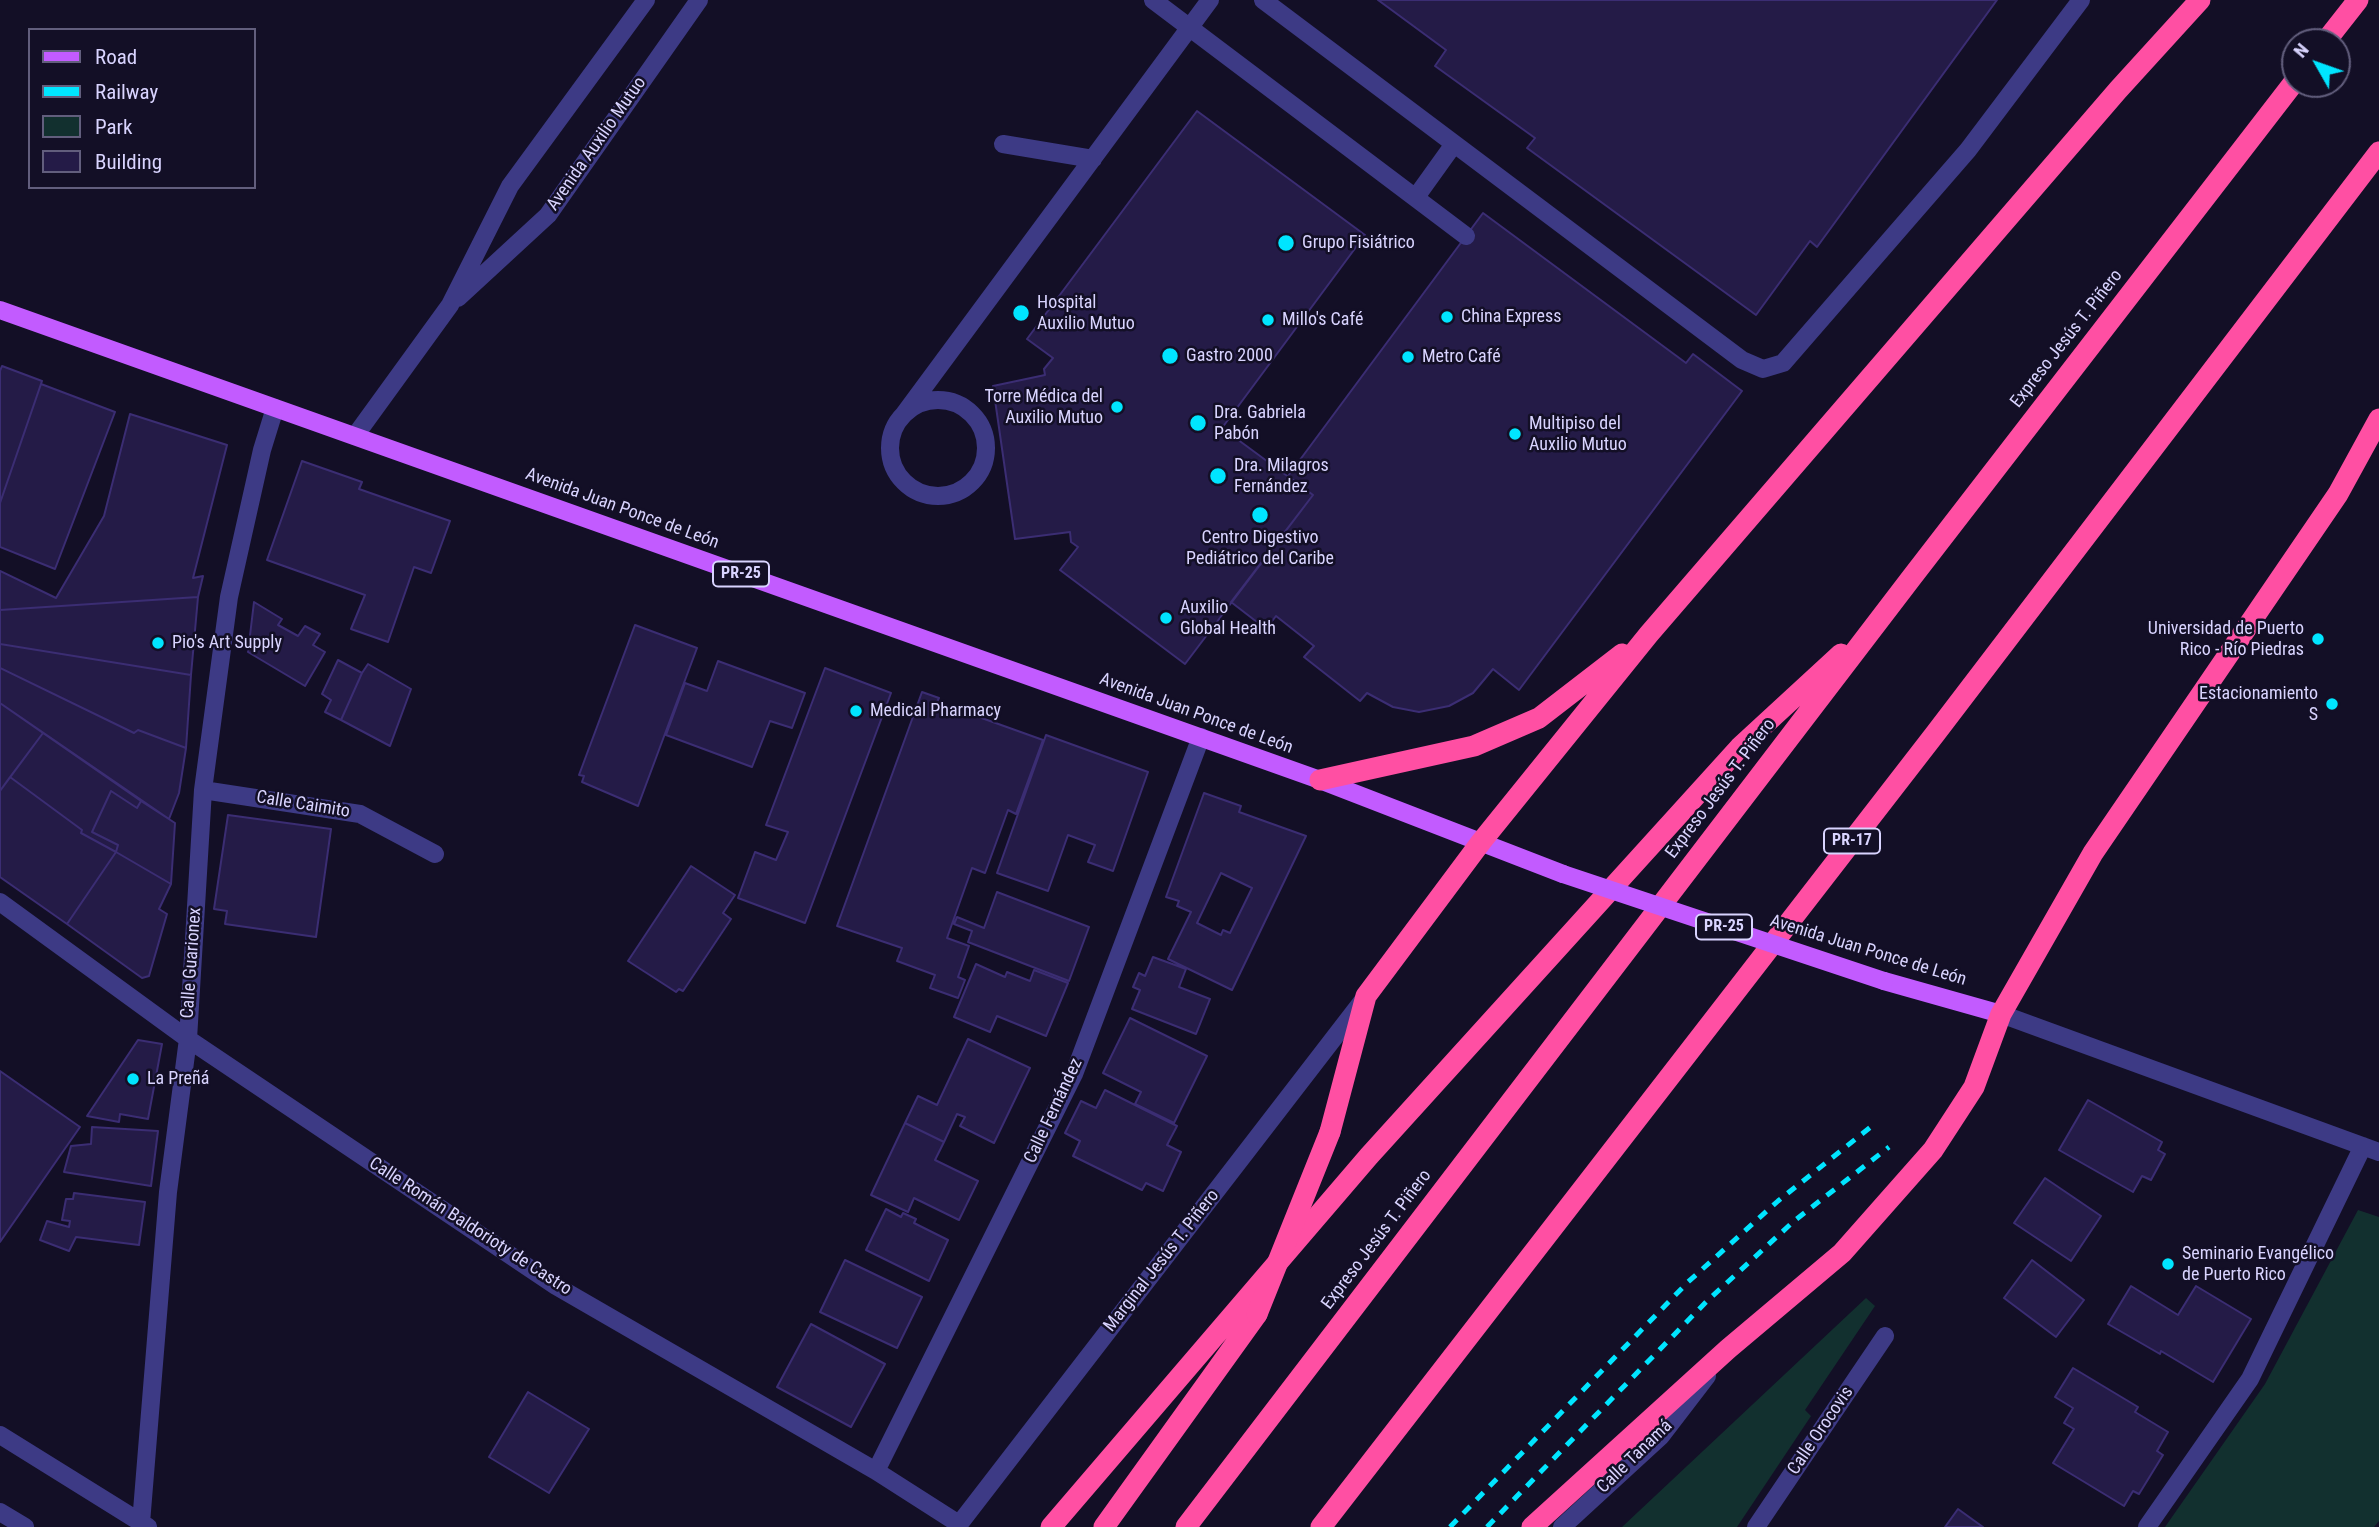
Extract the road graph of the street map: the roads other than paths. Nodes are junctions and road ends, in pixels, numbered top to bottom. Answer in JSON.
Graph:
{"nodes":[{"id":1,"x":646,"y":0,"type":"edge"},
{"id":2,"x":699,"y":0,"type":"edge"},
{"id":3,"x":1210,"y":0,"type":"edge"},
{"id":4,"x":1263,"y":0,"type":"edge"},
{"id":5,"x":2081,"y":0,"type":"edge"},
{"id":6,"x":2200,"y":0,"type":"edge"},
{"id":7,"x":2358,"y":0,"type":"edge"},
{"id":8,"x":1162,"y":3,"type":"edge"},
{"id":9,"x":1190,"y":27,"type":"junction"},
{"id":10,"x":2336,"y":28,"type":"edge"},
{"id":11,"x":2282,"y":98,"type":"edge"},
{"id":12,"x":1003,"y":144,"type":"dead end"},
{"id":13,"x":1454,"y":144,"type":"junction"},
{"id":14,"x":2379,"y":152,"type":"edge"},
{"id":15,"x":1093,"y":159,"type":"junction"},
{"id":16,"x":1416,"y":197,"type":"junction"},
{"id":17,"x":1466,"y":236,"type":"dead end"},
{"id":18,"x":450,"y":306,"type":"junction"},
{"id":19,"x":0,"y":310,"type":"edge"},
{"id":20,"x":275,"y":408,"type":"junction"},
{"id":21,"x":904,"y":414,"type":"junction"},
{"id":22,"x":2379,"y":419,"type":"edge"},
{"id":23,"x":355,"y":436,"type":"junction"},
{"id":24,"x":1882,"y":617,"type":"junction"},
{"id":25,"x":1649,"y":634,"type":"junction"},
{"id":26,"x":1201,"y":737,"type":"junction"},
{"id":27,"x":1320,"y":780,"type":"junction"},
{"id":28,"x":203,"y":790,"type":"junction"},
{"id":29,"x":1481,"y":842,"type":"junction"},
{"id":30,"x":435,"y":854,"type":"dead end"},
{"id":31,"x":0,"y":902,"type":"edge"},
{"id":32,"x":1366,"y":996,"type":"junction"},
{"id":33,"x":2001,"y":1014,"type":"junction"},
{"id":34,"x":188,"y":1039,"type":"junction"},
{"id":35,"x":2371,"y":1149,"type":"edge"},
{"id":36,"x":1885,"y":1336,"type":"dead end"},
{"id":37,"x":1728,"y":1349,"type":"junction"},
{"id":38,"x":0,"y":1435,"type":"edge"},
{"id":39,"x":876,"y":1471,"type":"junction"},
{"id":40,"x":0,"y":1512,"type":"edge"},
{"id":41,"x":145,"y":1525,"type":"edge"},
{"id":42,"x":958,"y":1526,"type":"edge"},
{"id":43,"x":25,"y":1527,"type":"edge"},
{"id":44,"x":1051,"y":1527,"type":"edge"},
{"id":45,"x":1104,"y":1527,"type":"edge"},
{"id":46,"x":1186,"y":1527,"type":"edge"},
{"id":47,"x":1321,"y":1527,"type":"edge"},
{"id":48,"x":1532,"y":1527,"type":"edge"},
{"id":49,"x":1562,"y":1527,"type":"edge"},
{"id":50,"x":1756,"y":1527,"type":"edge"},
{"id":51,"x":2147,"y":1527,"type":"edge"}],
"edges":[{"from":1,"to":18,"type":"street","name":"Avenida Auxilio Mutuo"},
{"from":2,"to":18,"type":"street","name":"Avenida Auxilio Mutuo"},
{"from":3,"to":9,"type":"street"},
{"from":4,"to":13,"type":"street"},
{"from":5,"to":13,"type":"street"},
{"from":6,"to":25,"type":"highway"},
{"from":7,"to":10,"type":"highway"},
{"from":8,"to":9,"type":"street"},
{"from":9,"to":15,"type":"street"},
{"from":9,"to":16,"type":"street"},
{"from":11,"to":24,"type":"highway","name":"Expreso Jesús T. Piñero"},
{"from":12,"to":15,"type":"street"},
{"from":13,"to":16,"type":"street"},
{"from":14,"to":47,"type":"highway","number":"PR-17"},
{"from":15,"to":21,"type":"street"},
{"from":16,"to":17,"type":"street"},
{"from":18,"to":23,"type":"street","name":"Avenida Auxilio Mutuo"},
{"from":19,"to":20,"type":"main road","name":"Avenida Juan Ponce de León","number":"PR-25"},
{"from":20,"to":23,"type":"main road","name":"Avenida Juan Ponce de León","number":"PR-25"},
{"from":20,"to":28,"type":"street","name":"Calle Guarionex"},
{"from":21,"to":21,"type":"street"},
{"from":22,"to":33,"type":"highway"},
{"from":23,"to":26,"type":"main road","name":"Avenida Juan Ponce de León","number":"PR-25"},
{"from":24,"to":44,"type":"highway"},
{"from":24,"to":46,"type":"highway","name":"Expreso Jesús T. Piñero"},
{"from":25,"to":27,"type":"highway"},
{"from":25,"to":29,"type":"highway"},
{"from":26,"to":27,"type":"main road","name":"Avenida Juan Ponce de León","number":"PR-25"},
{"from":26,"to":39,"type":"street","name":"Calle Fernández"},
{"from":27,"to":29,"type":"main road","name":"Avenida Juan Ponce de León","number":"PR-25"},
{"from":28,"to":30,"type":"street","name":"Calle Caimito"},
{"from":28,"to":34,"type":"street","name":"Calle Guarionex"},
{"from":29,"to":32,"type":"highway"},
{"from":29,"to":33,"type":"main road","name":"Avenida Juan Ponce de León","number":"PR-25","bridge":true},
{"from":31,"to":34,"type":"street","name":"Calle Román Baldorioty de Castro"},
{"from":32,"to":42,"type":"street","name":"Marginal Jesús T. Piñero"},
{"from":32,"to":45,"type":"highway","bridge":true},
{"from":33,"to":35,"type":"street","name":"Avenida Juan Ponce de León","number":"PR-25"},
{"from":33,"to":37,"type":"highway"},
{"from":34,"to":39,"type":"street","name":"Calle Román Baldorioty de Castro"},
{"from":34,"to":41,"type":"street","name":"Calle Guarionex"},
{"from":35,"to":51,"type":"street"},
{"from":36,"to":50,"type":"street","name":"Calle Orocovis"},
{"from":37,"to":48,"type":"highway"},
{"from":37,"to":49,"type":"street","name":"Calle Tanamá"},
{"from":38,"to":41,"type":"street"},
{"from":39,"to":42,"type":"street","name":"Calle Román Baldorioty de Castro"},
{"from":40,"to":43,"type":"street"}]}
